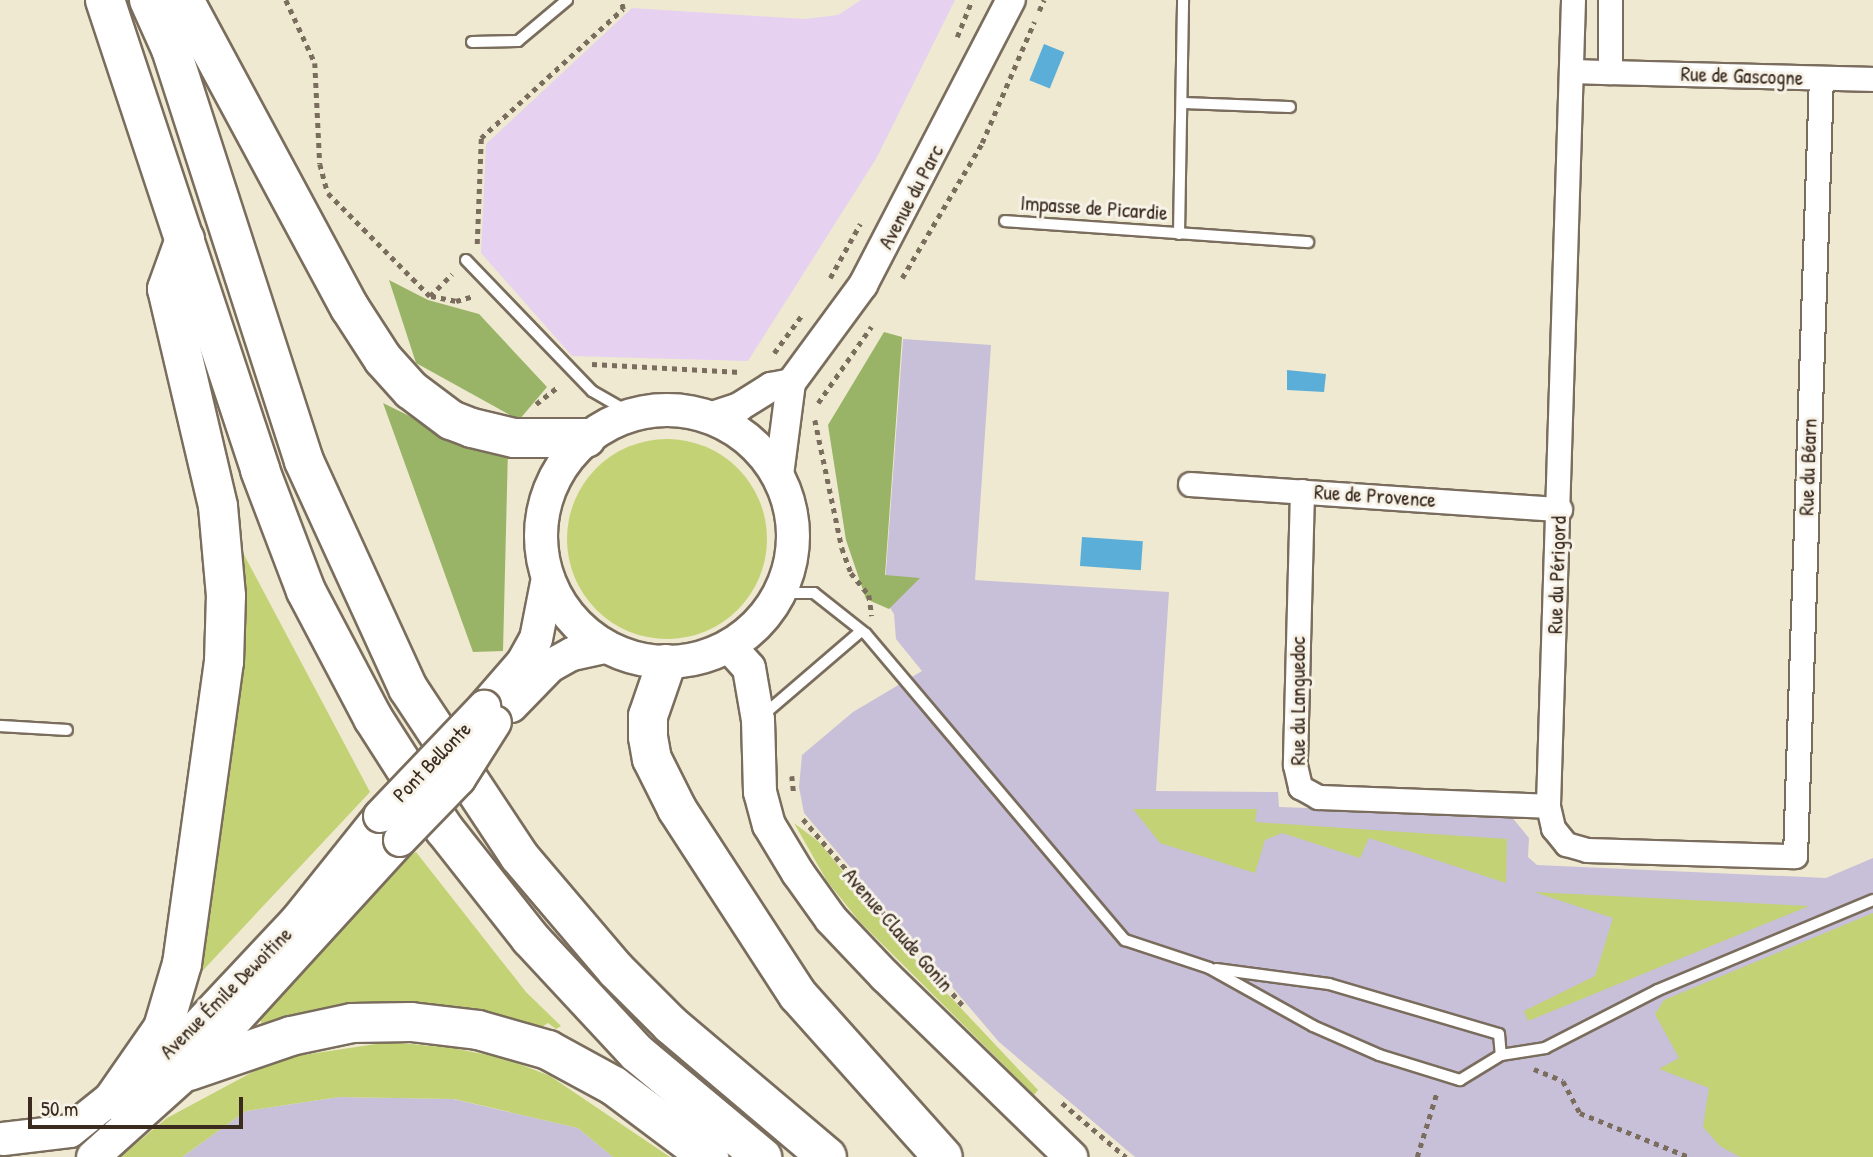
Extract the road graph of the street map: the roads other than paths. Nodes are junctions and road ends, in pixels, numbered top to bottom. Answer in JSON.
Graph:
{"nodes":[{"id":1,"x":105,"y":0,"type":"edge"},
{"id":2,"x":149,"y":0,"type":"edge"},
{"id":3,"x":184,"y":0,"type":"edge"},
{"id":4,"x":566,"y":0,"type":"edge"},
{"id":5,"x":1011,"y":0,"type":"edge"},
{"id":6,"x":1183,"y":0,"type":"edge"},
{"id":7,"x":1573,"y":0,"type":"edge"},
{"id":8,"x":1610,"y":0,"type":"edge"},
{"id":9,"x":472,"y":42,"type":"dead end"},
{"id":10,"x":1572,"y":71,"type":"junction"},
{"id":11,"x":1610,"y":72,"type":"junction"},
{"id":12,"x":1821,"y":78,"type":"junction"},
{"id":13,"x":1873,"y":79,"type":"edge"},
{"id":14,"x":1182,"y":103,"type":"junction"},
{"id":15,"x":1290,"y":107,"type":"dead end"},
{"id":16,"x":1005,"y":221,"type":"dead end"},
{"id":17,"x":1179,"y":234,"type":"junction"},
{"id":18,"x":185,"y":239,"type":"junction"},
{"id":19,"x":1308,"y":242,"type":"dead end"},
{"id":20,"x":466,"y":260,"type":"road end"},
{"id":21,"x":791,"y":383,"type":"junction"},
{"id":22,"x":632,"y":414,"type":"junction"},
{"id":23,"x":709,"y":417,"type":"junction"},
{"id":24,"x":586,"y":438,"type":"junction"},
{"id":25,"x":779,"y":475,"type":"junction"},
{"id":26,"x":1190,"y":484,"type":"dead end"},
{"id":27,"x":1302,"y":491,"type":"junction"},
{"id":28,"x":1560,"y":509,"type":"junction"},
{"id":29,"x":548,"y":578,"type":"junction"},
{"id":30,"x":781,"y":593,"type":"junction"},
{"id":31,"x":863,"y":633,"type":"junction"},
{"id":32,"x":606,"y":647,"type":"junction"},
{"id":33,"x":730,"y":647,"type":"junction"},
{"id":34,"x":666,"y":664,"type":"junction"},
{"id":35,"x":490,"y":714,"type":"junction"},
{"id":36,"x":758,"y":720,"type":"junction"},
{"id":37,"x":0,"y":726,"type":"edge"},
{"id":38,"x":67,"y":730,"type":"dead end"},
{"id":39,"x":1548,"y":806,"type":"junction"},
{"id":40,"x":380,"y":816,"type":"joint"},
{"id":41,"x":400,"y":840,"type":"joint"},
{"id":42,"x":1795,"y":856,"type":"joint"},
{"id":43,"x":1873,"y":900,"type":"edge"},
{"id":44,"x":1209,"y":968,"type":"junction"},
{"id":45,"x":1501,"y":1055,"type":"junction"},
{"id":46,"x":189,"y":1071,"type":"junction"},
{"id":47,"x":113,"y":1100,"type":"junction"},
{"id":48,"x":1,"y":1138,"type":"edge"},
{"id":49,"x":29,"y":1157,"type":"edge"},
{"id":50,"x":93,"y":1157,"type":"edge"},
{"id":51,"x":709,"y":1157,"type":"edge"},
{"id":52,"x":762,"y":1157,"type":"edge"},
{"id":53,"x":827,"y":1157,"type":"edge"},
{"id":54,"x":943,"y":1157,"type":"edge"},
{"id":55,"x":1071,"y":1157,"type":"edge"}],
"edges":[{"from":1,"to":18,"type":"highway"},
{"from":2,"to":53,"type":"highway"},
{"from":3,"to":24,"type":"highway"},
{"from":4,"to":9,"type":"lane"},
{"from":5,"to":21,"type":"street","name":"Avenue du Parc"},
{"from":6,"to":14,"type":"lane","name":"Impasse de Picardie"},
{"from":7,"to":10,"type":"street","name":"Rue du Périgord"},
{"from":8,"to":11,"type":"street"},
{"from":10,"to":11,"type":"street","name":"Rue de Gascogne"},
{"from":10,"to":28,"type":"street","name":"Rue du Périgord"},
{"from":11,"to":12,"type":"street","name":"Rue de Gascogne"},
{"from":12,"to":13,"type":"street","name":"Rue de Gascogne"},
{"from":12,"to":42,"type":"street","name":"Rue du Béarn"},
{"from":14,"to":15,"type":"lane"},
{"from":14,"to":17,"type":"lane","name":"Impasse de Picardie"},
{"from":16,"to":17,"type":"lane","name":"Impasse de Picardie"},
{"from":17,"to":19,"type":"lane","name":"Impasse de Picardie"},
{"from":18,"to":47,"type":"highway"},
{"from":18,"to":52,"type":"highway"},
{"from":20,"to":22,"type":"lane"},
{"from":21,"to":23,"type":"street"},
{"from":21,"to":25,"type":"street","name":"Avenue du Parc"},
{"from":22,"to":23,"type":"main road"},
{"from":22,"to":24,"type":"main road"},
{"from":23,"to":25,"type":"main road"},
{"from":24,"to":29,"type":"main road"},
{"from":25,"to":30,"type":"main road"},
{"from":26,"to":27,"type":"street","name":"Rue de Provence"},
{"from":27,"to":28,"type":"street","name":"Rue de Provence"},
{"from":27,"to":39,"type":"street","name":"Rue du Languedoc"},
{"from":28,"to":39,"type":"street","name":"Rue du Périgord"},
{"from":29,"to":32,"type":"main road"},
{"from":29,"to":35,"type":"main road"},
{"from":30,"to":31,"type":"lane"},
{"from":30,"to":33,"type":"main road"},
{"from":31,"to":36,"type":"lane"},
{"from":31,"to":44,"type":"lane"},
{"from":32,"to":34,"type":"main road"},
{"from":32,"to":35,"type":"main road"},
{"from":33,"to":34,"type":"main road"},
{"from":33,"to":36,"type":"main road","name":"Avenue Claude Gonin"},
{"from":34,"to":54,"type":"highway"},
{"from":35,"to":40,"type":"main road","name":"Pont Bellonte","bridge":true},
{"from":35,"to":41,"type":"main road","name":"Pont Bellonte","bridge":true},
{"from":36,"to":55,"type":"main road","name":"Avenue Claude Gonin"},
{"from":37,"to":38,"type":"lane"},
{"from":39,"to":42,"type":"street","name":"Rue du Périgord"},
{"from":40,"to":47,"type":"main road","name":"Avenue Émile Dewoitine"},
{"from":41,"to":46,"type":"main road","name":"Avenue Émile Dewoitine"},
{"from":43,"to":45,"type":"lane"},
{"from":44,"to":45,"type":"lane"},
{"from":44,"to":45,"type":"lane"},
{"from":46,"to":50,"type":"main road"},
{"from":46,"to":51,"type":"highway"},
{"from":47,"to":48,"type":"main road","name":"Avenue Émile Dewoitine"},
{"from":48,"to":49,"type":"main road"}]}
